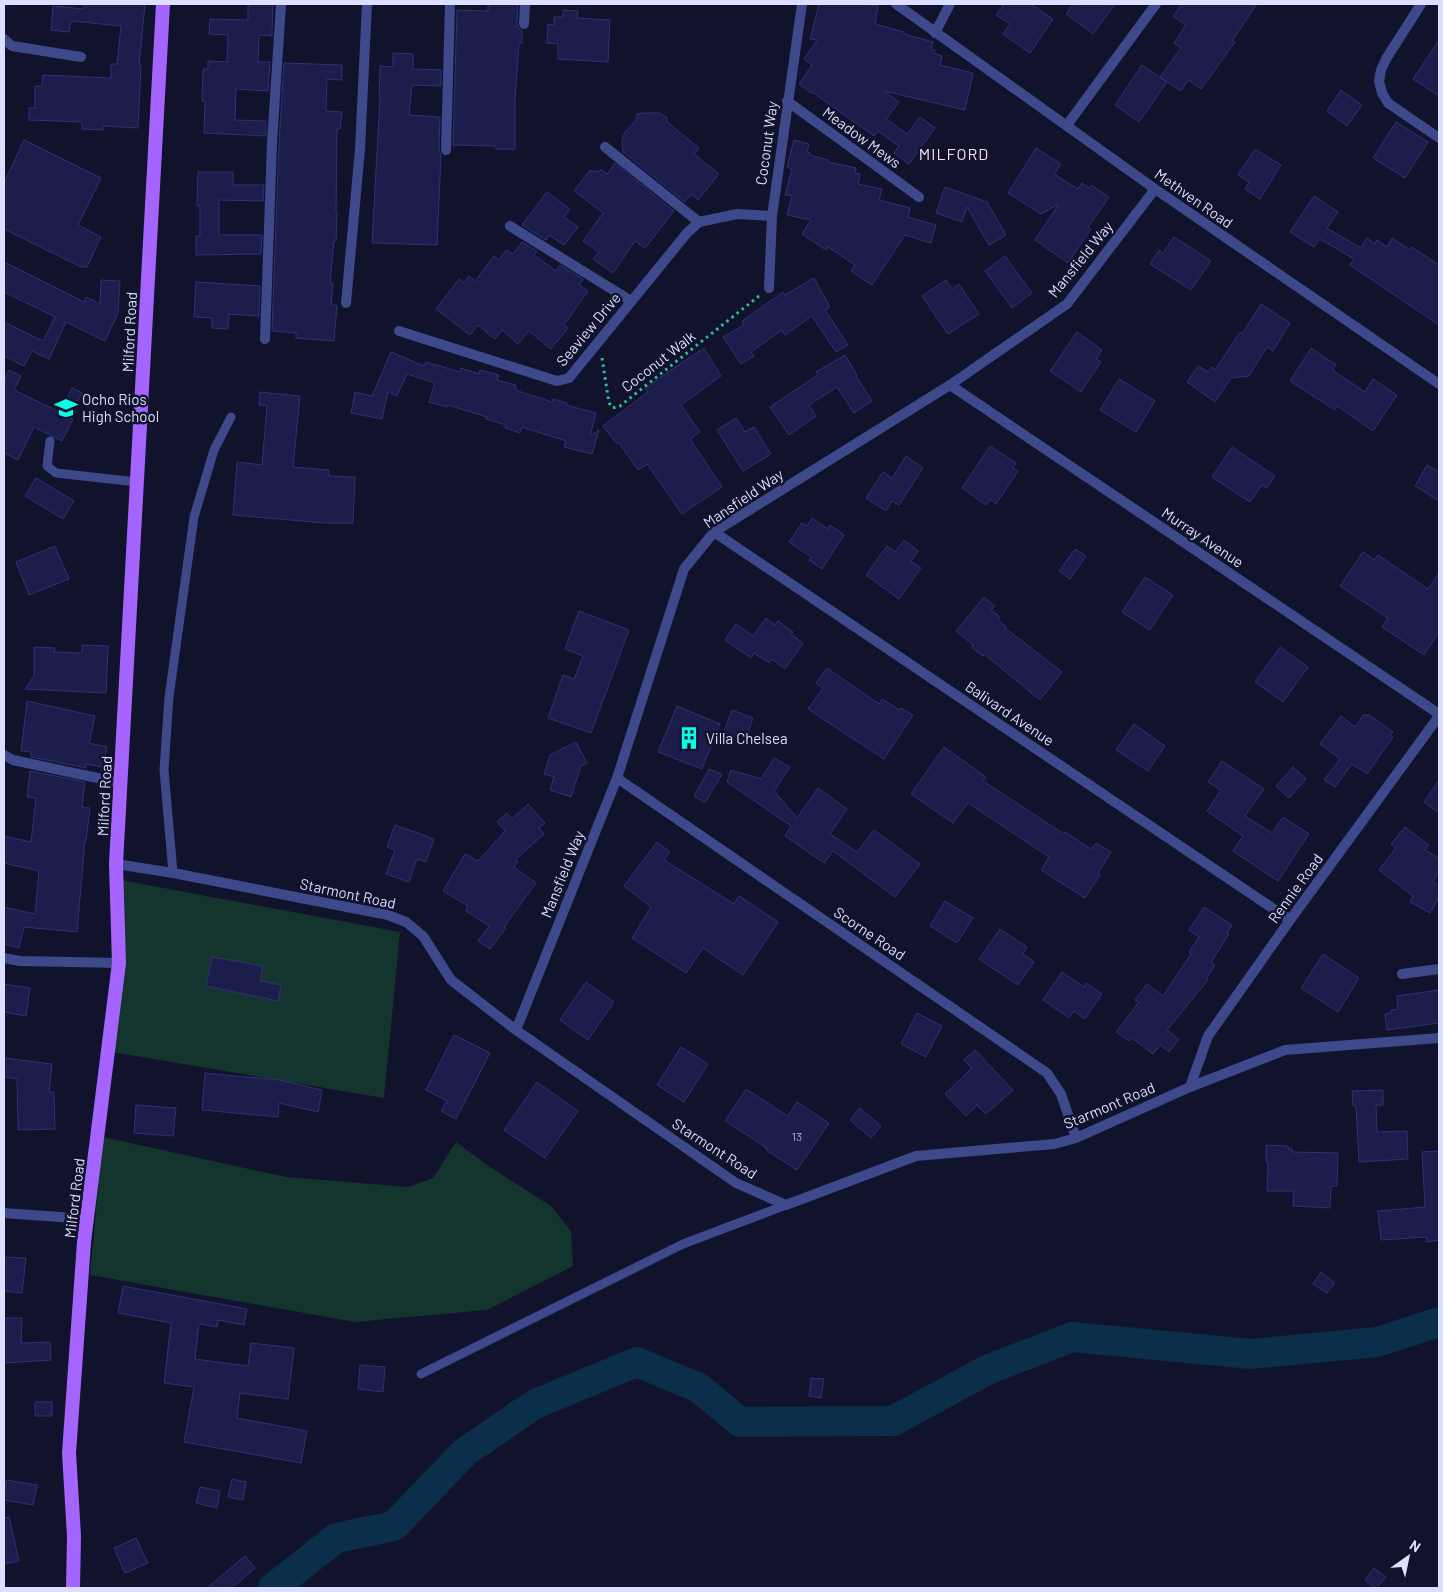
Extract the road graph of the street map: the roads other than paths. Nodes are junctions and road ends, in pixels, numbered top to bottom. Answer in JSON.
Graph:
{"nodes":[{"id":1,"x":162,"y":4,"type":"edge"},
{"id":2,"x":281,"y":4,"type":"edge"},
{"id":3,"x":367,"y":4,"type":"edge"},
{"id":4,"x":450,"y":4,"type":"edge"},
{"id":5,"x":525,"y":4,"type":"edge"},
{"id":6,"x":802,"y":4,"type":"edge"},
{"id":7,"x":896,"y":4,"type":"edge"},
{"id":8,"x":950,"y":4,"type":"edge"},
{"id":9,"x":1156,"y":4,"type":"edge"},
{"id":10,"x":1421,"y":4,"type":"edge"},
{"id":11,"x":524,"y":24,"type":"dead end"},
{"id":12,"x":935,"y":33,"type":"junction"},
{"id":13,"x":4,"y":39,"type":"edge"},
{"id":14,"x":81,"y":56,"type":"dead end"},
{"id":15,"x":787,"y":100,"type":"junction"},
{"id":16,"x":1067,"y":125,"type":"junction"},
{"id":17,"x":1439,"y":138,"type":"edge"},
{"id":18,"x":605,"y":146,"type":"dead end"},
{"id":19,"x":446,"y":150,"type":"dead end"},
{"id":20,"x":1155,"y":189,"type":"junction"},
{"id":21,"x":919,"y":198,"type":"dead end"},
{"id":22,"x":772,"y":216,"type":"junction"},
{"id":23,"x":699,"y":222,"type":"junction"},
{"id":24,"x":510,"y":226,"type":"dead end"},
{"id":25,"x":769,"y":288,"type":"road end"},
{"id":26,"x":631,"y":300,"type":"junction"},
{"id":27,"x":346,"y":302,"type":"dead end"},
{"id":28,"x":399,"y":331,"type":"dead end"},
{"id":29,"x":266,"y":339,"type":"dead end"},
{"id":30,"x":1439,"y":384,"type":"edge"},
{"id":31,"x":950,"y":385,"type":"junction"},
{"id":32,"x":231,"y":417,"type":"dead end"},
{"id":33,"x":50,"y":441,"type":"dead end"},
{"id":34,"x":137,"y":482,"type":"junction"},
{"id":35,"x":714,"y":532,"type":"junction"},
{"id":36,"x":1439,"y":715,"type":"edge"},
{"id":37,"x":4,"y":755,"type":"edge"},
{"id":38,"x":617,"y":778,"type":"junction"},
{"id":39,"x":120,"y":783,"type":"junction"},
{"id":40,"x":116,"y":864,"type":"junction"},
{"id":41,"x":173,"y":873,"type":"junction"},
{"id":42,"x":1290,"y":920,"type":"junction"},
{"id":43,"x":4,"y":958,"type":"edge"},
{"id":44,"x":119,"y":963,"type":"junction"},
{"id":45,"x":1439,"y":969,"type":"edge"},
{"id":46,"x":1402,"y":974,"type":"dead end"},
{"id":47,"x":516,"y":1030,"type":"junction"},
{"id":48,"x":1439,"y":1038,"type":"edge"},
{"id":49,"x":1190,"y":1086,"type":"junction"},
{"id":50,"x":1076,"y":1138,"type":"junction"},
{"id":51,"x":786,"y":1205,"type":"junction"},
{"id":52,"x":4,"y":1213,"type":"edge"},
{"id":53,"x":87,"y":1219,"type":"junction"},
{"id":54,"x":421,"y":1374,"type":"dead end"},
{"id":55,"x":73,"y":1588,"type":"edge"}],
"edges":[{"from":1,"to":34,"type":"main road","name":"Milford Road"},
{"from":2,"to":29,"type":"street"},
{"from":3,"to":27,"type":"street"},
{"from":4,"to":19,"type":"street"},
{"from":5,"to":11,"type":"street"},
{"from":6,"to":15,"type":"street","name":"Coconut Way"},
{"from":7,"to":12,"type":"street","name":"Methven Road"},
{"from":8,"to":12,"type":"street"},
{"from":9,"to":16,"type":"street"},
{"from":10,"to":17,"type":"street"},
{"from":12,"to":16,"type":"street","name":"Methven Road"},
{"from":13,"to":14,"type":"street"},
{"from":15,"to":21,"type":"street","name":"Meadow Mews"},
{"from":15,"to":22,"type":"street","name":"Coconut Way"},
{"from":16,"to":20,"type":"street","name":"Methven Road"},
{"from":18,"to":23,"type":"street"},
{"from":20,"to":30,"type":"street","name":"Methven Road"},
{"from":20,"to":31,"type":"street","name":"Mansfield Way"},
{"from":22,"to":23,"type":"street"},
{"from":22,"to":25,"type":"street","name":"Coconut Way"},
{"from":23,"to":26,"type":"street","name":"Seaview Drive"},
{"from":24,"to":26,"type":"street"},
{"from":26,"to":28,"type":"street","name":"Seaview Drive"},
{"from":31,"to":35,"type":"street","name":"Mansfield Way"},
{"from":31,"to":36,"type":"street","name":"Murray Avenue"},
{"from":32,"to":41,"type":"lane"},
{"from":33,"to":34,"type":"lane"},
{"from":34,"to":39,"type":"main road","name":"Milford Road"},
{"from":35,"to":38,"type":"street","name":"Mansfield Way"},
{"from":35,"to":42,"type":"street","name":"Balivard Avenue"},
{"from":36,"to":42,"type":"street","name":"Rennie Road"},
{"from":37,"to":39,"type":"street"},
{"from":38,"to":47,"type":"street","name":"Mansfield Way"},
{"from":38,"to":50,"type":"street","name":"Scorne Road"},
{"from":39,"to":40,"type":"main road","name":"Milford Road"},
{"from":40,"to":41,"type":"street","name":"Starmont Road"},
{"from":40,"to":44,"type":"main road","name":"Milford Road"},
{"from":41,"to":47,"type":"street","name":"Starmont Road"},
{"from":42,"to":49,"type":"street","name":"Rennie Road"},
{"from":43,"to":44,"type":"street"},
{"from":44,"to":53,"type":"main road","name":"Milford Road"},
{"from":45,"to":46,"type":"street"},
{"from":47,"to":51,"type":"street","name":"Starmont Road"},
{"from":48,"to":49,"type":"street","name":"Starmont Road"},
{"from":49,"to":50,"type":"street","name":"Starmont Road"},
{"from":50,"to":51,"type":"street","name":"Starmont Road"},
{"from":51,"to":54,"type":"lane"},
{"from":52,"to":53,"type":"street"},
{"from":53,"to":55,"type":"main road","name":"Milford Road"}]}
